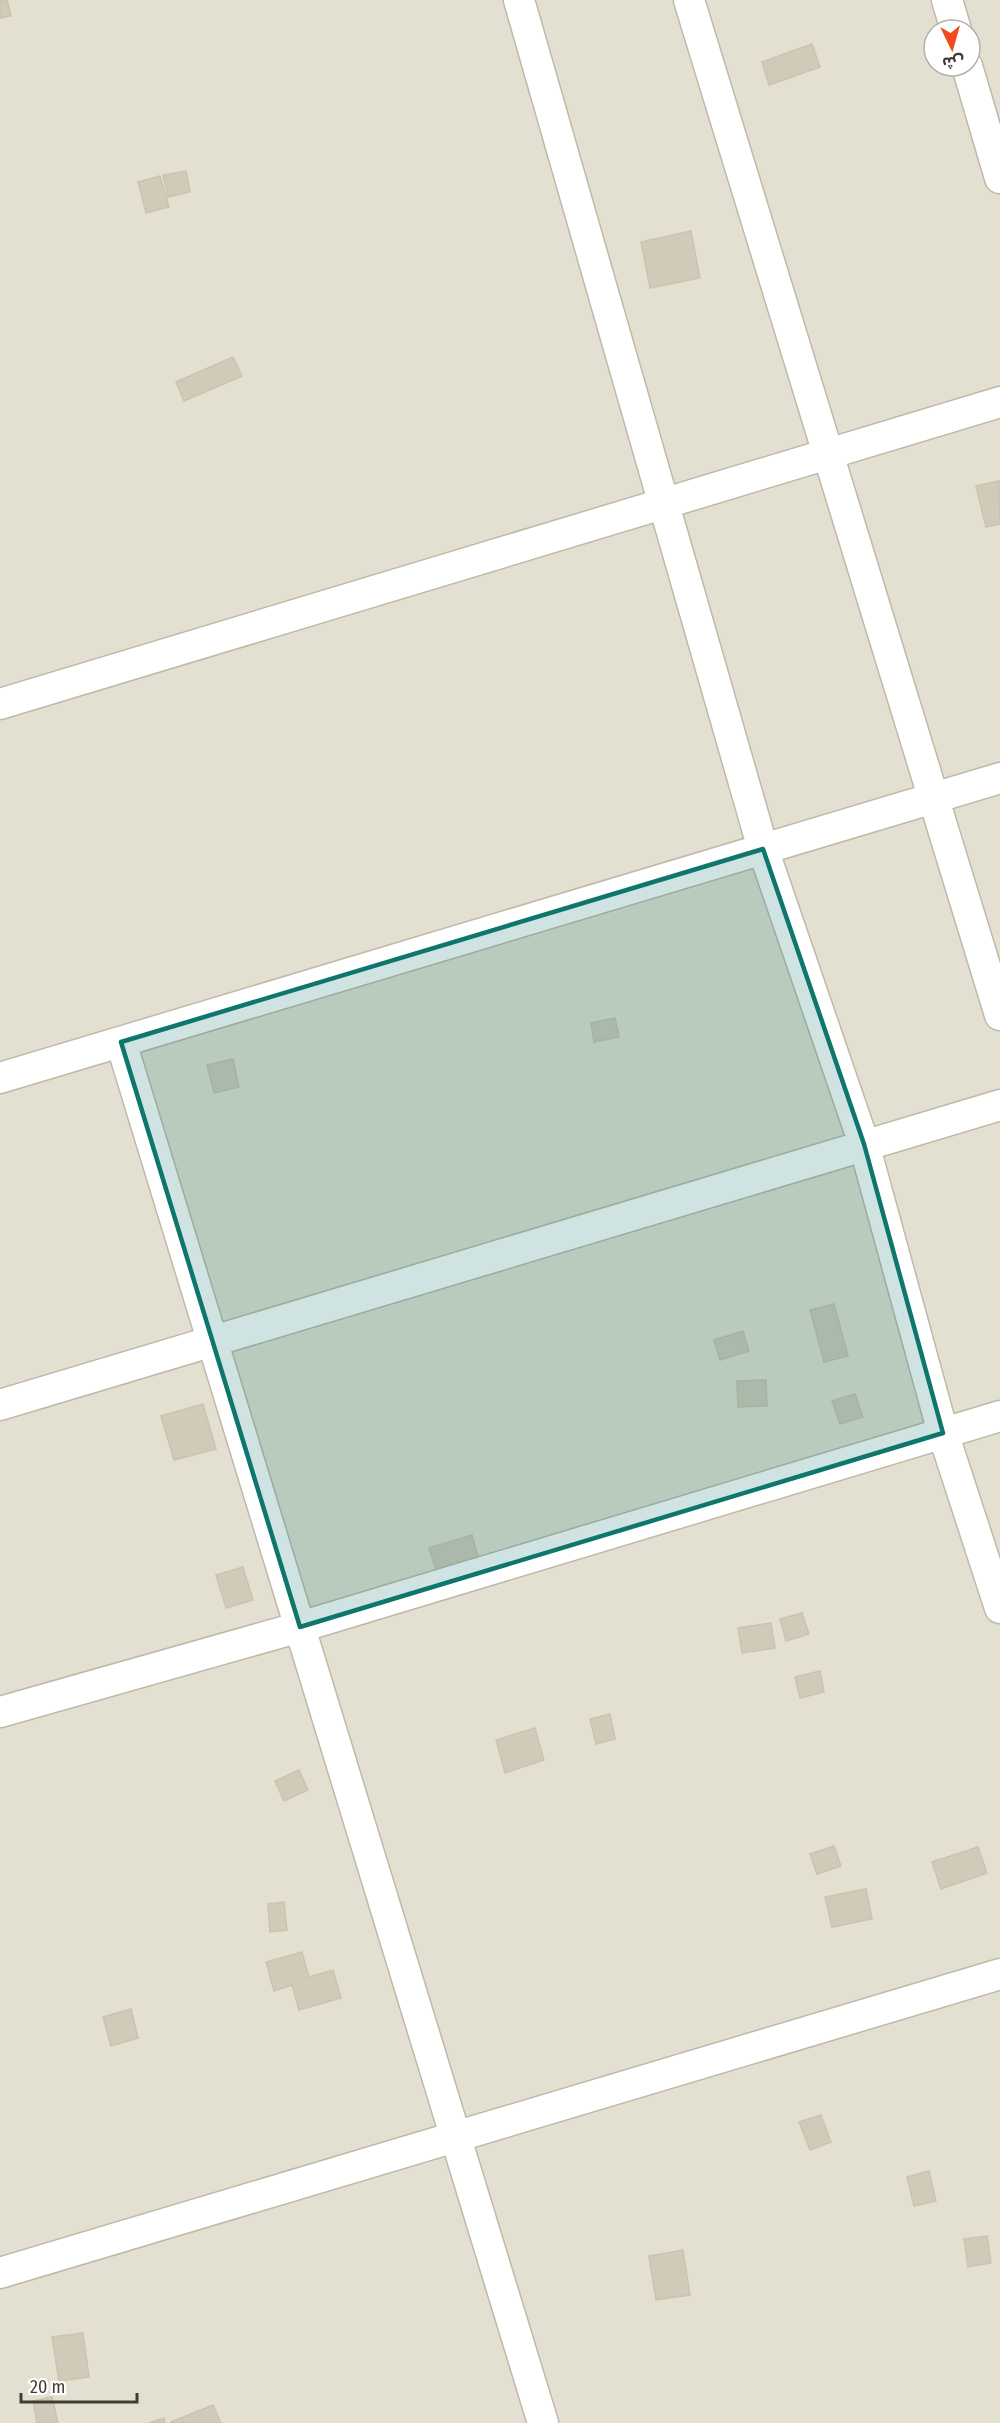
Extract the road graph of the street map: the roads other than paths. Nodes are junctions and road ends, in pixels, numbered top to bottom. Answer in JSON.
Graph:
{"nodes":[{"id":1,"x":519,"y":0,"type":"edge"},
{"id":2,"x":689,"y":0,"type":"edge"},
{"id":3,"x":947,"y":0,"type":"edge"},
{"id":4,"x":952,"y":18,"type":"edge"},
{"id":5,"x":971,"y":78,"type":"edge"},
{"id":6,"x":1000,"y":178,"type":"edge"},
{"id":7,"x":1000,"y":402,"type":"edge"},
{"id":8,"x":828,"y":453,"type":"junction"},
{"id":9,"x":663,"y":503,"type":"junction"},
{"id":10,"x":0,"y":704,"type":"edge"},
{"id":11,"x":1000,"y":778,"type":"edge"},
{"id":12,"x":932,"y":799,"type":"junction"},
{"id":13,"x":763,"y":849,"type":"junction"},
{"id":14,"x":1000,"y":1015,"type":"edge"},
{"id":15,"x":121,"y":1042,"type":"junction"},
{"id":16,"x":0,"y":1078,"type":"edge"},
{"id":17,"x":1000,"y":1105,"type":"edge"},
{"id":18,"x":864,"y":1144,"type":"junction"},
{"id":19,"x":213,"y":1342,"type":"junction"},
{"id":20,"x":0,"y":1404,"type":"edge"},
{"id":21,"x":1000,"y":1416,"type":"edge"},
{"id":22,"x":943,"y":1433,"type":"junction"},
{"id":23,"x":1000,"y":1608,"type":"edge"},
{"id":24,"x":300,"y":1627,"type":"junction"},
{"id":25,"x":0,"y":1712,"type":"edge"},
{"id":26,"x":1000,"y":1974,"type":"edge"},
{"id":27,"x":456,"y":2138,"type":"junction"},
{"id":28,"x":0,"y":2273,"type":"edge"},
{"id":29,"x":543,"y":2423,"type":"edge"}],
"edges":[{"from":1,"to":9,"type":"street"},
{"from":2,"to":8,"type":"street"},
{"from":3,"to":4,"type":"street"},
{"from":5,"to":6,"type":"street"},
{"from":7,"to":8,"type":"street"},
{"from":8,"to":9,"type":"street"},
{"from":8,"to":12,"type":"street"},
{"from":9,"to":10,"type":"street"},
{"from":9,"to":13,"type":"street"},
{"from":11,"to":12,"type":"street"},
{"from":12,"to":13,"type":"street"},
{"from":12,"to":14,"type":"street"},
{"from":13,"to":15,"type":"street"},
{"from":13,"to":18,"type":"street"},
{"from":15,"to":16,"type":"street"},
{"from":15,"to":19,"type":"street"},
{"from":17,"to":18,"type":"street"},
{"from":18,"to":19,"type":"street"},
{"from":18,"to":22,"type":"street"},
{"from":19,"to":20,"type":"street"},
{"from":19,"to":24,"type":"street"},
{"from":21,"to":22,"type":"street"},
{"from":22,"to":23,"type":"street"},
{"from":22,"to":24,"type":"street"},
{"from":24,"to":25,"type":"street"},
{"from":24,"to":27,"type":"street"},
{"from":26,"to":27,"type":"street"},
{"from":27,"to":28,"type":"street"},
{"from":27,"to":29,"type":"street"}]}
